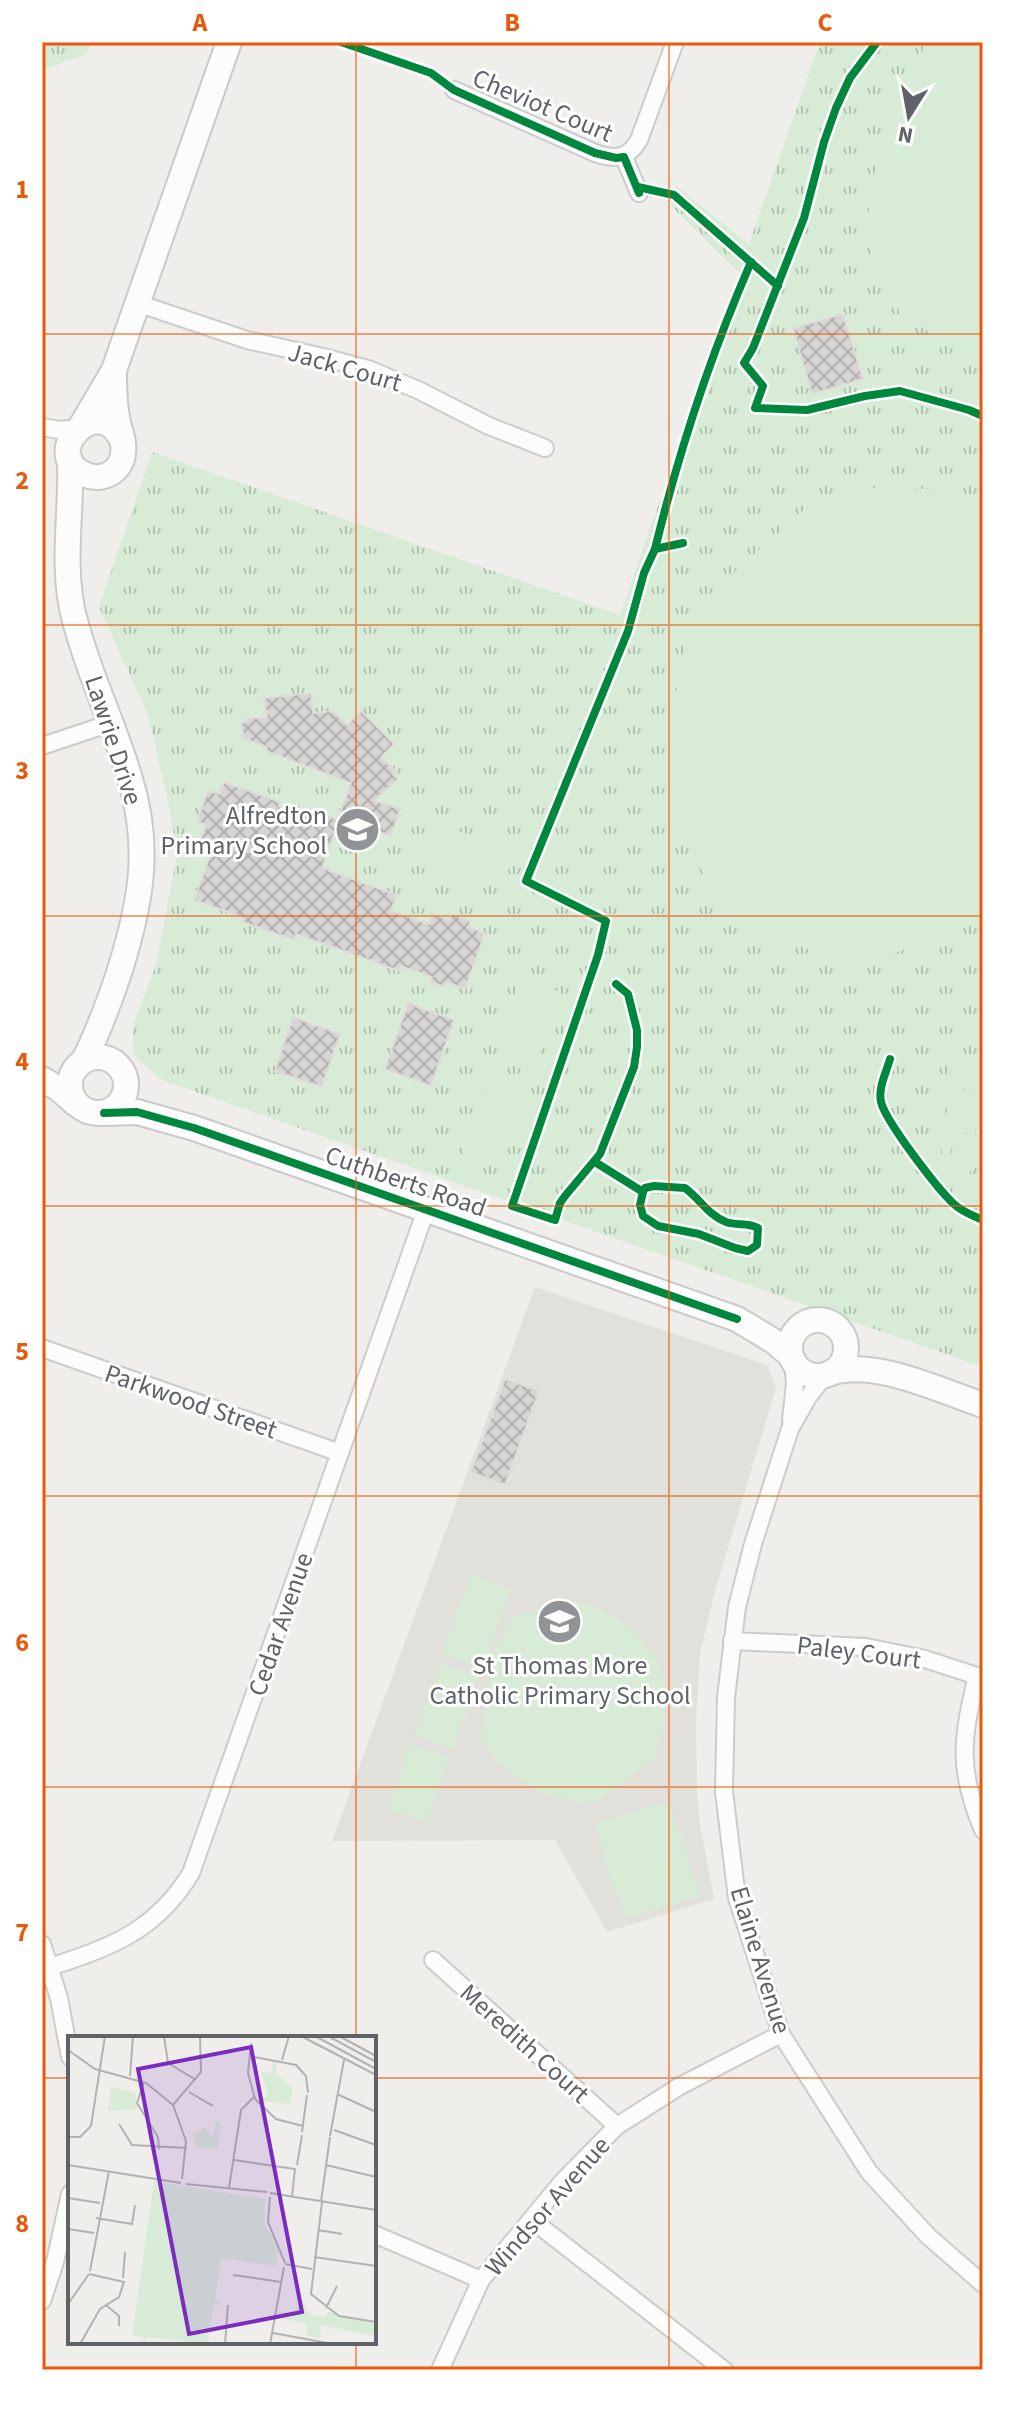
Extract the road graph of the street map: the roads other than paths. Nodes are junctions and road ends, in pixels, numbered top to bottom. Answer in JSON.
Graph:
{"nodes":[{"id":1,"x":229,"y":42,"type":"edge"},
{"id":2,"x":675,"y":42,"type":"edge"},
{"id":3,"x":454,"y":90,"type":"dead end"},
{"id":4,"x":624,"y":157,"type":"junction"},
{"id":5,"x":639,"y":193,"type":"dead end"},
{"id":6,"x":137,"y":303,"type":"junction"},
{"id":7,"x":114,"y":370,"type":"junction"},
{"id":8,"x":42,"y":427,"type":"edge"},
{"id":9,"x":79,"y":427,"type":"junction"},
{"id":10,"x":42,"y":434,"type":"edge"},
{"id":11,"x":123,"y":443,"type":"junction"},
{"id":12,"x":545,"y":448,"type":"dead end"},
{"id":13,"x":69,"y":457,"type":"junction"},
{"id":14,"x":116,"y":469,"type":"junction"},
{"id":15,"x":70,"y":531,"type":"junction"},
{"id":16,"x":111,"y":723,"type":"junction"},
{"id":17,"x":42,"y":746,"type":"edge"},
{"id":18,"x":112,"y":997,"type":"junction"},
{"id":19,"x":82,"y":1062,"type":"junction"},
{"id":20,"x":42,"y":1066,"type":"edge"},
{"id":21,"x":122,"y":1072,"type":"junction"},
{"id":22,"x":42,"y":1079,"type":"edge"},
{"id":23,"x":76,"y":1104,"type":"junction"},
{"id":24,"x":104,"y":1113,"type":"junction"},
{"id":25,"x":194,"y":1128,"type":"junction"},
{"id":26,"x":426,"y":1210,"type":"junction"},
{"id":27,"x":737,"y":1319,"type":"junction"},
{"id":28,"x":802,"y":1325,"type":"junction"},
{"id":29,"x":843,"y":1337,"type":"junction"},
{"id":30,"x":42,"y":1348,"type":"edge"},
{"id":31,"x":792,"y":1358,"type":"junction"},
{"id":32,"x":828,"y":1373,"type":"junction"},
{"id":33,"x":902,"y":1377,"type":"junction"},
{"id":34,"x":983,"y":1405,"type":"edge"},
{"id":35,"x":790,"y":1429,"type":"junction"},
{"id":36,"x":340,"y":1453,"type":"junction"},
{"id":37,"x":732,"y":1641,"type":"junction"},
{"id":38,"x":980,"y":1677,"type":"edge"},
{"id":39,"x":983,"y":1830,"type":"edge"},
{"id":40,"x":42,"y":1944,"type":"edge"},
{"id":41,"x":433,"y":1960,"type":"dead end"},
{"id":42,"x":50,"y":1967,"type":"junction"},
{"id":43,"x":781,"y":2034,"type":"junction"},
{"id":44,"x":68,"y":2046,"type":"edge"},
{"id":45,"x":617,"y":2126,"type":"junction"},
{"id":46,"x":68,"y":2203,"type":"edge"},
{"id":47,"x":532,"y":2220,"type":"junction"},
{"id":48,"x":376,"y":2235,"type":"edge"},
{"id":49,"x":481,"y":2280,"type":"junction"},
{"id":50,"x":983,"y":2284,"type":"edge"},
{"id":51,"x":42,"y":2301,"type":"edge"},
{"id":52,"x":440,"y":2370,"type":"edge"},
{"id":53,"x":724,"y":2370,"type":"edge"}],
"edges":[{"from":1,"to":6,"type":"street"},
{"from":2,"to":4,"type":"street","name":"Cheviot Court"},
{"from":3,"to":4,"type":"street","name":"Cheviot Court"},
{"from":4,"to":5,"type":"street","name":"Cheviot Court"},
{"from":6,"to":7,"type":"street"},
{"from":6,"to":12,"type":"street","name":"Jack Court"},
{"from":7,"to":9,"type":"street"},
{"from":7,"to":11,"type":"street"},
{"from":8,"to":9,"type":"street"},
{"from":9,"to":11,"type":"street"},
{"from":9,"to":13,"type":"street"},
{"from":10,"to":13,"type":"street"},
{"from":11,"to":14,"type":"street"},
{"from":13,"to":14,"type":"street"},
{"from":13,"to":15,"type":"street","name":"Lawrie Drive"},
{"from":14,"to":15,"type":"street","name":"Lawrie Drive"},
{"from":15,"to":16,"type":"street","name":"Lawrie Drive"},
{"from":16,"to":17,"type":"street"},
{"from":16,"to":18,"type":"street","name":"Lawrie Drive"},
{"from":18,"to":19,"type":"street","name":"Lawrie Drive"},
{"from":18,"to":21,"type":"street","name":"Lawrie Drive"},
{"from":19,"to":20,"type":"street"},
{"from":19,"to":21,"type":"street"},
{"from":19,"to":23,"type":"street"},
{"from":21,"to":24,"type":"street"},
{"from":21,"to":25,"type":"street","name":"Cuthberts Road"},
{"from":22,"to":23,"type":"street"},
{"from":23,"to":24,"type":"street"},
{"from":24,"to":25,"type":"street","name":"Cuthberts Road"},
{"from":25,"to":26,"type":"street","name":"Cuthberts Road"},
{"from":26,"to":27,"type":"street","name":"Cuthberts Road"},
{"from":26,"to":36,"type":"street","name":"Cedar Avenue"},
{"from":27,"to":28,"type":"street","name":"Cuthberts Road"},
{"from":27,"to":31,"type":"street","name":"Cuthberts Road"},
{"from":28,"to":29,"type":"street"},
{"from":28,"to":31,"type":"street"},
{"from":29,"to":32,"type":"street"},
{"from":29,"to":33,"type":"street"},
{"from":30,"to":36,"type":"street","name":"Parkwood Street"},
{"from":31,"to":32,"type":"street"},
{"from":31,"to":35,"type":"street","name":"Elaine Avenue"},
{"from":32,"to":33,"type":"street"},
{"from":32,"to":35,"type":"street","name":"Elaine Avenue"},
{"from":33,"to":34,"type":"street"},
{"from":35,"to":37,"type":"street","name":"Elaine Avenue"},
{"from":36,"to":42,"type":"street","name":"Cedar Avenue"},
{"from":37,"to":38,"type":"street","name":"Paley Court"},
{"from":37,"to":43,"type":"street","name":"Elaine Avenue"},
{"from":38,"to":39,"type":"street"},
{"from":40,"to":42,"type":"street"},
{"from":41,"to":45,"type":"street","name":"Meredith Court"},
{"from":42,"to":44,"type":"street"},
{"from":43,"to":45,"type":"street","name":"Windsor Avenue"},
{"from":43,"to":50,"type":"street","name":"Elaine Avenue"},
{"from":45,"to":47,"type":"street","name":"Windsor Avenue"},
{"from":46,"to":51,"type":"street"},
{"from":47,"to":49,"type":"street","name":"Windsor Avenue"},
{"from":47,"to":53,"type":"street"},
{"from":48,"to":49,"type":"street"},
{"from":49,"to":52,"type":"street","name":"Windsor Avenue"}]}
